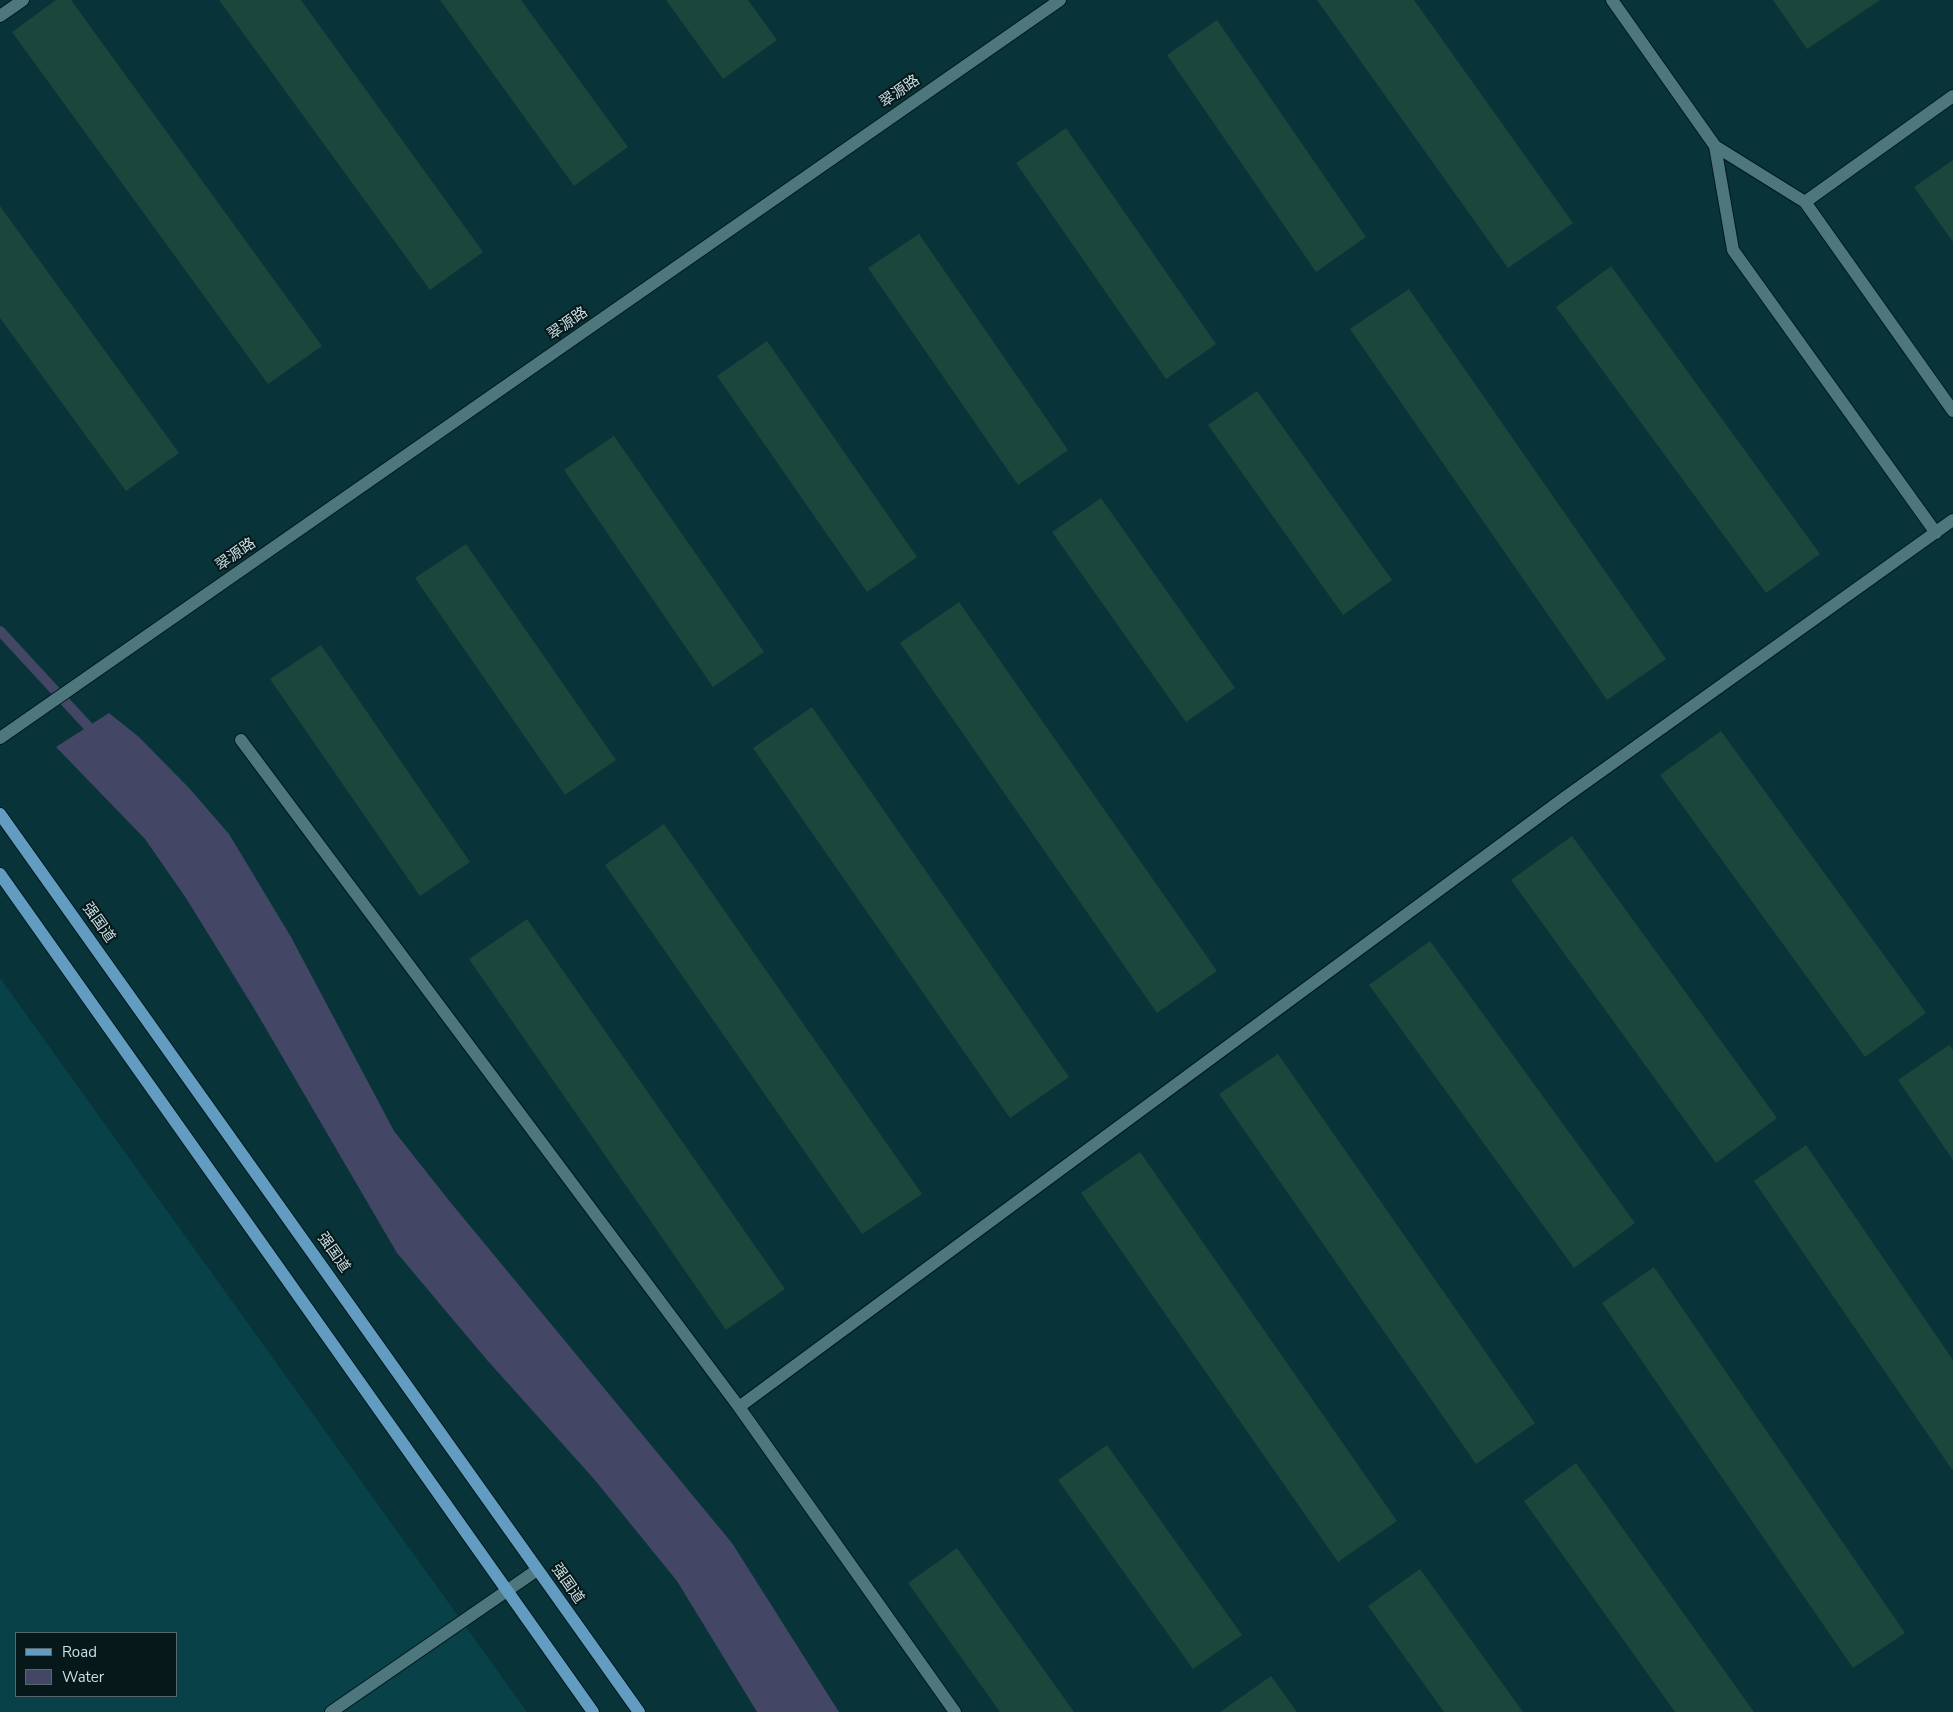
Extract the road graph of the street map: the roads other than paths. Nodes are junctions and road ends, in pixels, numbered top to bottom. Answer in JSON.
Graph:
{"nodes":[{"id":1,"x":23,"y":0,"type":"edge"},
{"id":2,"x":1060,"y":0,"type":"edge"},
{"id":3,"x":1612,"y":0,"type":"edge"},
{"id":4,"x":0,"y":16,"type":"edge"},
{"id":5,"x":1953,"y":96,"type":"edge"},
{"id":6,"x":1715,"y":146,"type":"junction"},
{"id":7,"x":1804,"y":202,"type":"junction"},
{"id":8,"x":1953,"y":412,"type":"edge"},
{"id":9,"x":1953,"y":520,"type":"edge"},
{"id":10,"x":1936,"y":533,"type":"junction"},
{"id":11,"x":0,"y":738,"type":"edge"},
{"id":12,"x":241,"y":740,"type":"dead end"},
{"id":13,"x":0,"y":814,"type":"edge"},
{"id":14,"x":0,"y":874,"type":"edge"},
{"id":15,"x":739,"y":1407,"type":"junction"},
{"id":16,"x":537,"y":1570,"type":"junction"},
{"id":17,"x":507,"y":1590,"type":"junction"},
{"id":18,"x":331,"y":1712,"type":"edge"},
{"id":19,"x":593,"y":1712,"type":"edge"},
{"id":20,"x":639,"y":1712,"type":"edge"},
{"id":21,"x":955,"y":1712,"type":"edge"}],
"edges":[{"from":1,"to":4,"type":"street"},
{"from":2,"to":11,"type":"street","name":"翠源路"},
{"from":3,"to":6,"type":"street"},
{"from":5,"to":7,"type":"street"},
{"from":6,"to":7,"type":"street"},
{"from":6,"to":10,"type":"street"},
{"from":7,"to":8,"type":"street"},
{"from":9,"to":10,"type":"street"},
{"from":10,"to":15,"type":"street"},
{"from":12,"to":15,"type":"street"},
{"from":13,"to":16,"type":"main road","name":"强国道"},
{"from":14,"to":17,"type":"main road"},
{"from":15,"to":21,"type":"street"},
{"from":16,"to":17,"type":"street"},
{"from":16,"to":20,"type":"main road","name":"强国道"},
{"from":17,"to":18,"type":"street"},
{"from":17,"to":19,"type":"main road"}]}
